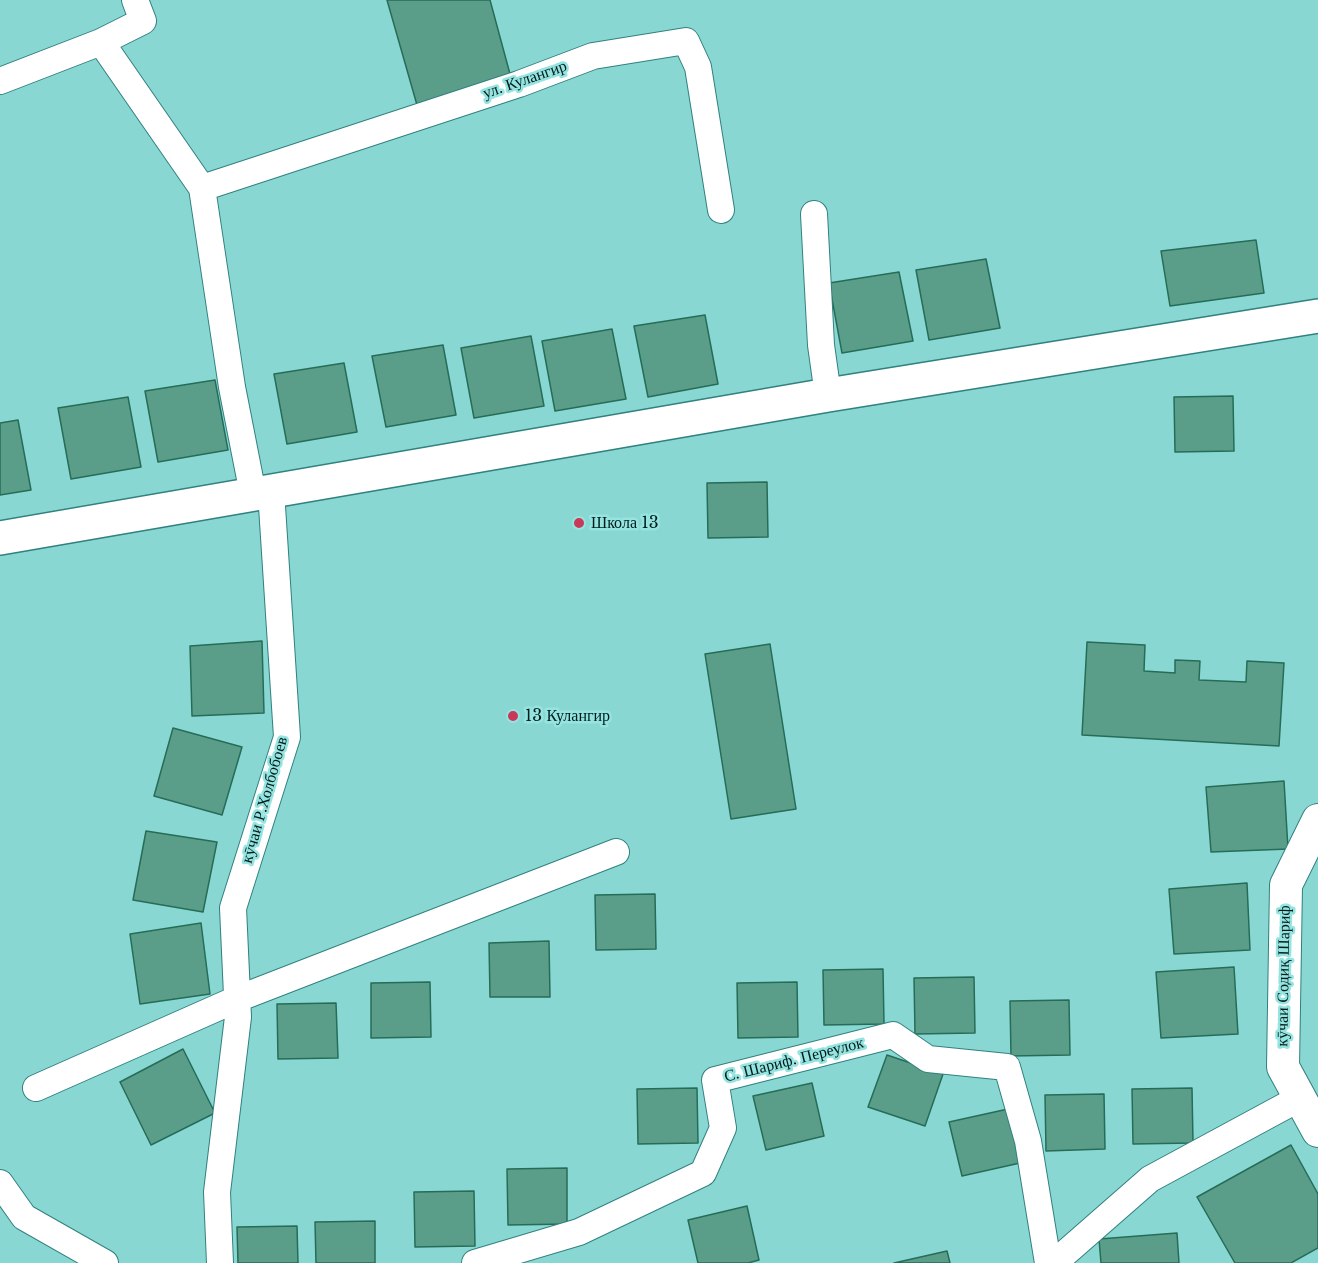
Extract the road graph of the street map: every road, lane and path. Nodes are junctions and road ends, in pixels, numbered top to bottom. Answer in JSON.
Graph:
{"nodes":[{"id":1,"x":135,"y":0,"type":"edge"},
{"id":2,"x":101,"y":42,"type":"junction"},
{"id":3,"x":0,"y":81,"type":"edge"},
{"id":4,"x":202,"y":188,"type":"junction"},
{"id":5,"x":721,"y":210,"type":"dead end"},
{"id":6,"x":814,"y":214,"type":"dead end"},
{"id":7,"x":1318,"y":315,"type":"edge"},
{"id":8,"x":828,"y":395,"type":"junction"},
{"id":9,"x":262,"y":493,"type":"junction"},
{"id":10,"x":0,"y":538,"type":"edge"},
{"id":11,"x":1318,"y":820,"type":"edge"},
{"id":12,"x":616,"y":852,"type":"dead end"},
{"id":13,"x":237,"y":999,"type":"junction"},
{"id":14,"x":36,"y":1088,"type":"dead end"},
{"id":15,"x":1300,"y":1098,"type":"junction"},
{"id":16,"x":1318,"y":1131,"type":"edge"},
{"id":17,"x":0,"y":1183,"type":"edge"},
{"id":18,"x":105,"y":1263,"type":"edge"},
{"id":19,"x":220,"y":1263,"type":"edge"},
{"id":20,"x":475,"y":1263,"type":"edge"},
{"id":21,"x":1048,"y":1263,"type":"edge"},
{"id":22,"x":1054,"y":1263,"type":"edge"}],
"edges":[{"from":1,"to":2,"type":"street"},
{"from":2,"to":3,"type":"street"},
{"from":2,"to":4,"type":"street"},
{"from":4,"to":5,"type":"street","name":"ул. Кулангир"},
{"from":4,"to":9,"type":"street","name":"кӯчаи Р.Холбобоев"},
{"from":6,"to":8,"type":"street"},
{"from":7,"to":8,"type":"main road"},
{"from":8,"to":9,"type":"main road"},
{"from":9,"to":10,"type":"main road"},
{"from":9,"to":13,"type":"street","name":"кӯчаи Р.Холбобоев"},
{"from":11,"to":15,"type":"street","name":"кӯчаи Содиқ Шариф"},
{"from":12,"to":13,"type":"street"},
{"from":13,"to":14,"type":"street"},
{"from":13,"to":19,"type":"street","name":"кӯчаи Р.Холбобоев"},
{"from":15,"to":16,"type":"street","name":"кӯчаи Содиқ Шариф"},
{"from":15,"to":22,"type":"street"},
{"from":17,"to":18,"type":"street"},
{"from":20,"to":21,"type":"street","name":"С. Шариф. Переулок"}]}
